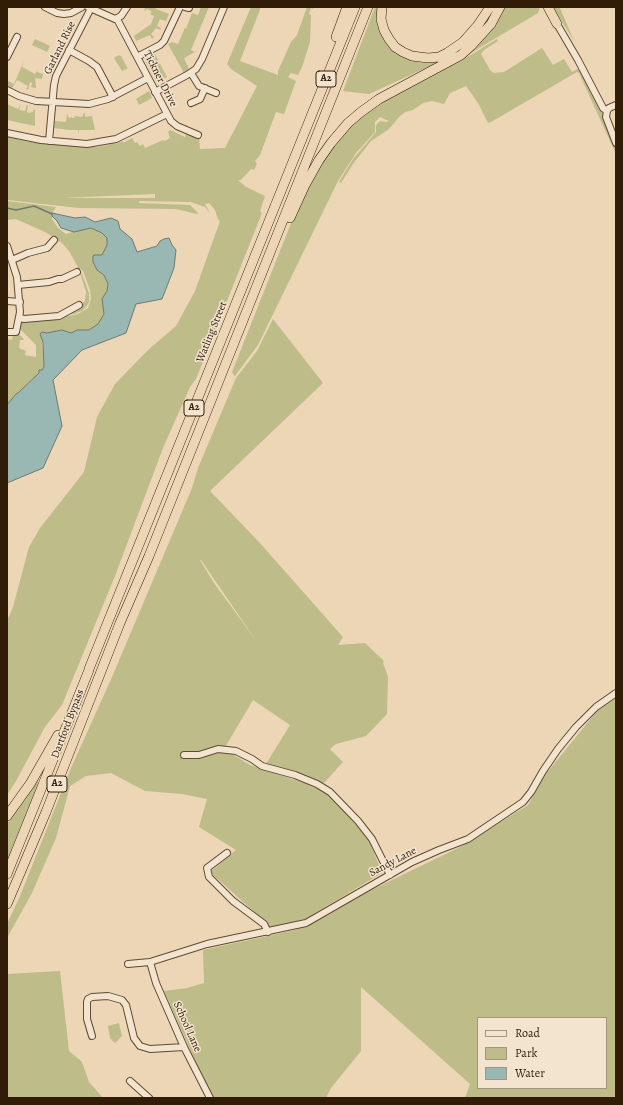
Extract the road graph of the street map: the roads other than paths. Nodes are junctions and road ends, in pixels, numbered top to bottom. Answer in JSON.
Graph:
{"nodes":[{"id":1,"x":45,"y":7,"type":"edge"},
{"id":2,"x":82,"y":7,"type":"edge"},
{"id":3,"x":127,"y":7,"type":"edge"},
{"id":4,"x":180,"y":7,"type":"edge"},
{"id":5,"x":224,"y":7,"type":"edge"},
{"id":6,"x":347,"y":7,"type":"edge"},
{"id":7,"x":355,"y":7,"type":"edge"},
{"id":8,"x":368,"y":7,"type":"edge"},
{"id":9,"x":382,"y":7,"type":"edge"},
{"id":10,"x":490,"y":7,"type":"edge"},
{"id":11,"x":500,"y":7,"type":"edge"},
{"id":12,"x":548,"y":7,"type":"edge"},
{"id":13,"x":88,"y":9,"type":"edge"},
{"id":14,"x":117,"y":19,"type":"junction"},
{"id":15,"x":557,"y":24,"type":"joint"},
{"id":16,"x":17,"y":37,"type":"dead end"},
{"id":17,"x":69,"y":50,"type":"junction"},
{"id":18,"x":137,"y":57,"type":"junction"},
{"id":19,"x":7,"y":58,"type":"edge"},
{"id":20,"x":191,"y":73,"type":"junction"},
{"id":21,"x":148,"y":78,"type":"junction"},
{"id":22,"x":205,"y":88,"type":"junction"},
{"id":23,"x":7,"y":90,"type":"edge"},
{"id":24,"x":155,"y":92,"type":"junction"},
{"id":25,"x":216,"y":93,"type":"dead end"},
{"id":26,"x":113,"y":97,"type":"junction"},
{"id":27,"x":52,"y":102,"type":"junction"},
{"id":28,"x":191,"y":103,"type":"dead end"},
{"id":29,"x":616,"y":105,"type":"edge"},
{"id":30,"x":607,"y":111,"type":"junction"},
{"id":31,"x":167,"y":114,"type":"junction"},
{"id":32,"x":7,"y":133,"type":"edge"},
{"id":33,"x":198,"y":135,"type":"dead end"},
{"id":34,"x":49,"y":141,"type":"junction"},
{"id":35,"x":616,"y":143,"type":"edge"},
{"id":36,"x":297,"y":150,"type":"junction"},
{"id":37,"x":54,"y":240,"type":"dead end"},
{"id":38,"x":7,"y":246,"type":"edge"},
{"id":39,"x":10,"y":258,"type":"edge"},
{"id":40,"x":77,"y":272,"type":"dead end"},
{"id":41,"x":18,"y":285,"type":"junction"},
{"id":42,"x":7,"y":301,"type":"edge"},
{"id":43,"x":20,"y":302,"type":"junction"},
{"id":44,"x":79,"y":305,"type":"dead end"},
{"id":45,"x":20,"y":318,"type":"junction"},
{"id":46,"x":243,"y":321,"type":"junction"},
{"id":47,"x":7,"y":332,"type":"edge"},
{"id":48,"x":90,"y":668,"type":"junction"},
{"id":49,"x":616,"y":693,"type":"edge"},
{"id":50,"x":184,"y":755,"type":"dead end"},
{"id":51,"x":7,"y":816,"type":"edge"},
{"id":52,"x":227,"y":853,"type":"dead end"},
{"id":53,"x":7,"y":874,"type":"edge"},
{"id":54,"x":390,"y":875,"type":"junction"},
{"id":55,"x":7,"y":904,"type":"edge"},
{"id":56,"x":268,"y":932,"type":"junction"},
{"id":57,"x":150,"y":962,"type":"junction"},
{"id":58,"x":128,"y":964,"type":"dead end"},
{"id":59,"x":92,"y":1036,"type":"dead end"},
{"id":60,"x":184,"y":1047,"type":"junction"},
{"id":61,"x":130,"y":1081,"type":"dead end"},
{"id":62,"x":149,"y":1098,"type":"edge"},
{"id":63,"x":210,"y":1098,"type":"edge"}],
"edges":[{"from":1,"to":2,"type":"street"},
{"from":3,"to":14,"type":"street"},
{"from":4,"to":18,"type":"street"},
{"from":5,"to":20,"type":"street"},
{"from":6,"to":36,"type":"highway"},
{"from":7,"to":36,"type":"highway","name":"Watling Street","number":"A2"},
{"from":8,"to":46,"type":"highway","number":"A2"},
{"from":9,"to":10,"type":"highway"},
{"from":11,"to":46,"type":"highway"},
{"from":12,"to":15,"type":"highway"},
{"from":13,"to":14,"type":"street"},
{"from":13,"to":17,"type":"street","name":"Garland Rise"},
{"from":14,"to":18,"type":"street","name":"Tickner Drive"},
{"from":15,"to":30,"type":"street"},
{"from":16,"to":19,"type":"street"},
{"from":17,"to":26,"type":"street"},
{"from":17,"to":27,"type":"street","name":"Garland Rise"},
{"from":18,"to":21,"type":"street","name":"Tickner Drive"},
{"from":20,"to":22,"type":"street"},
{"from":20,"to":24,"type":"street"},
{"from":21,"to":24,"type":"street","name":"Tickner Drive"},
{"from":21,"to":26,"type":"street"},
{"from":22,"to":25,"type":"street"},
{"from":22,"to":28,"type":"street"},
{"from":23,"to":27,"type":"street"},
{"from":24,"to":31,"type":"street","name":"Tickner Drive"},
{"from":26,"to":27,"type":"street"},
{"from":27,"to":34,"type":"street","name":"Garland Rise"},
{"from":29,"to":30,"type":"street"},
{"from":30,"to":35,"type":"street"},
{"from":31,"to":33,"type":"street","name":"Tickner Drive"},
{"from":31,"to":34,"type":"street"},
{"from":32,"to":34,"type":"street"},
{"from":36,"to":48,"type":"highway","name":"Watling Street","number":"A2"},
{"from":37,"to":39,"type":"street"},
{"from":38,"to":39,"type":"street"},
{"from":39,"to":41,"type":"street"},
{"from":40,"to":41,"type":"street"},
{"from":41,"to":43,"type":"street"},
{"from":42,"to":43,"type":"street"},
{"from":43,"to":45,"type":"street"},
{"from":44,"to":45,"type":"street"},
{"from":45,"to":47,"type":"street"},
{"from":46,"to":55,"type":"highway","name":"Dartford Bypass","number":"A2"},
{"from":48,"to":51,"type":"highway","number":"A2"},
{"from":48,"to":53,"type":"highway","name":"Dartford Bypass","number":"A2"},
{"from":49,"to":54,"type":"street","name":"Sandy Lane"},
{"from":50,"to":54,"type":"street"},
{"from":52,"to":56,"type":"street"},
{"from":54,"to":56,"type":"street","name":"Sandy Lane"},
{"from":56,"to":57,"type":"street","name":"Sandy Lane"},
{"from":57,"to":58,"type":"street","name":"Sandy Lane"},
{"from":57,"to":60,"type":"street","name":"School Lane"},
{"from":59,"to":60,"type":"street"},
{"from":60,"to":63,"type":"street","name":"School Lane"},
{"from":61,"to":62,"type":"street"}]}
